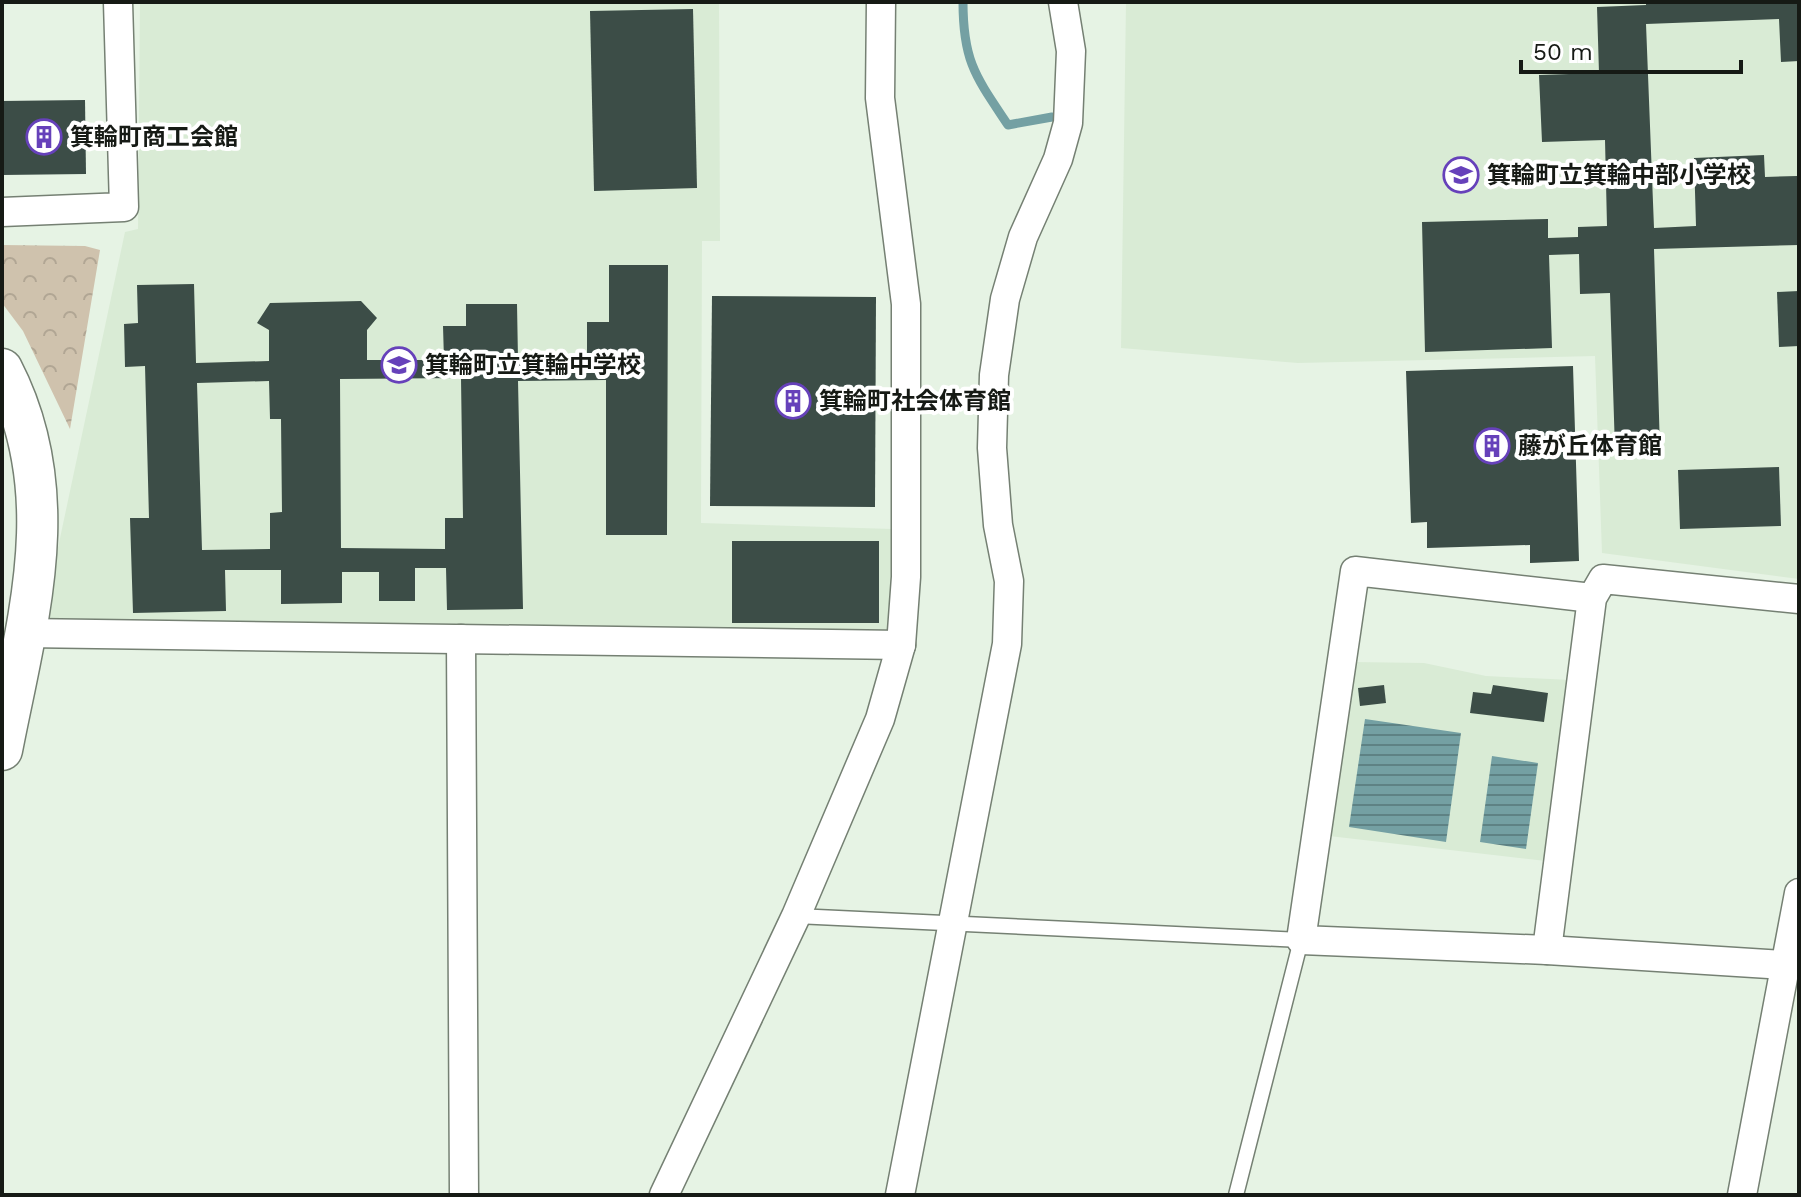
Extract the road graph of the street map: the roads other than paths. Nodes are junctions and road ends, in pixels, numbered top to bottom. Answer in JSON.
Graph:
{"nodes":[{"id":1,"x":118,"y":2,"type":"edge"},
{"id":2,"x":881,"y":2,"type":"edge"},
{"id":3,"x":1063,"y":2,"type":"edge"},
{"id":4,"x":2,"y":212,"type":"edge"},
{"id":5,"x":2,"y":369,"type":"edge"},
{"id":6,"x":1592,"y":598,"type":"junction"},
{"id":7,"x":1799,"y":599,"type":"edge"},
{"id":8,"x":461,"y":639,"type":"junction"},
{"id":9,"x":901,"y":645,"type":"junction"},
{"id":10,"x":16,"y":647,"type":"edge"},
{"id":11,"x":2,"y":750,"type":"edge"},
{"id":12,"x":1799,"y":893,"type":"edge"},
{"id":13,"x":796,"y":916,"type":"junction"},
{"id":14,"x":951,"y":925,"type":"junction"},
{"id":15,"x":1301,"y":940,"type":"junction"},
{"id":16,"x":1547,"y":950,"type":"junction"},
{"id":17,"x":1785,"y":965,"type":"junction"},
{"id":18,"x":1746,"y":1194,"type":"edge"},
{"id":19,"x":464,"y":1195,"type":"edge"},
{"id":20,"x":664,"y":1195,"type":"edge"},
{"id":21,"x":900,"y":1195,"type":"edge"},
{"id":22,"x":1236,"y":1195,"type":"edge"}],
"edges":[{"from":1,"to":4,"type":"street"},
{"from":2,"to":9,"type":"street"},
{"from":3,"to":14,"type":"street"},
{"from":5,"to":10,"type":"street"},
{"from":6,"to":7,"type":"street"},
{"from":6,"to":15,"type":"street"},
{"from":6,"to":16,"type":"street"},
{"from":8,"to":9,"type":"street"},
{"from":8,"to":10,"type":"street"},
{"from":8,"to":19,"type":"street"},
{"from":9,"to":13,"type":"street"},
{"from":10,"to":11,"type":"street"},
{"from":12,"to":17,"type":"street"},
{"from":13,"to":14,"type":"lane"},
{"from":13,"to":20,"type":"street"},
{"from":14,"to":15,"type":"lane"},
{"from":14,"to":21,"type":"street"},
{"from":15,"to":16,"type":"street"},
{"from":15,"to":22,"type":"lane"},
{"from":16,"to":17,"type":"street"},
{"from":17,"to":18,"type":"street"}]}
